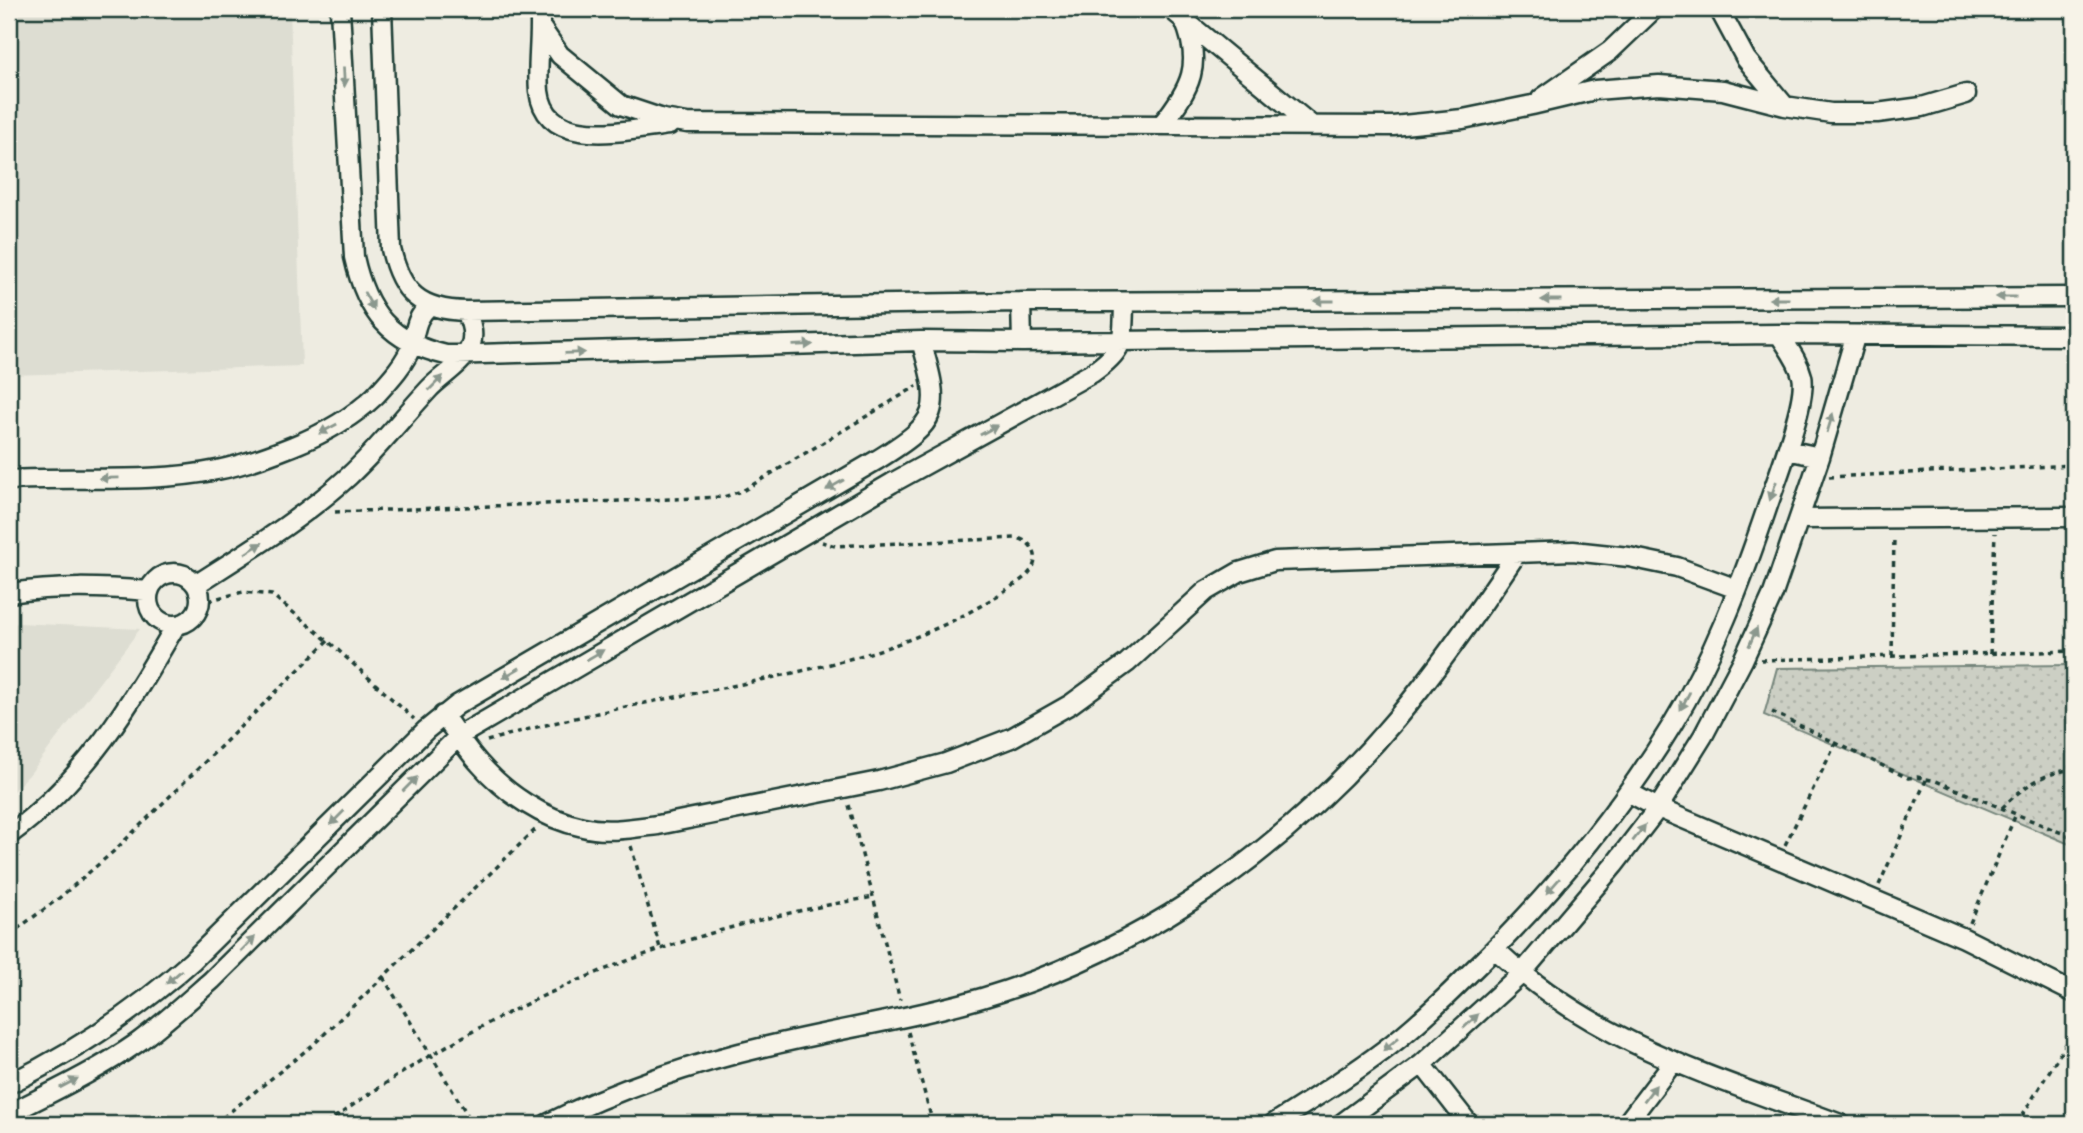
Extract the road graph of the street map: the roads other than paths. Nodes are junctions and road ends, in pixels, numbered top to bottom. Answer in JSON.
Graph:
{"nodes":[{"id":1,"x":340,"y":9,"type":"edge"},
{"id":2,"x":382,"y":9,"type":"edge"},
{"id":3,"x":1654,"y":9,"type":"edge"},
{"id":4,"x":1719,"y":9,"type":"edge"},
{"id":5,"x":1177,"y":14,"type":"edge"},
{"id":6,"x":540,"y":18,"type":"edge"},
{"id":7,"x":1966,"y":94,"type":"dead end"},
{"id":8,"x":1532,"y":105,"type":"junction"},
{"id":9,"x":1785,"y":106,"type":"junction"},
{"id":10,"x":687,"y":123,"type":"junction"},
{"id":11,"x":1162,"y":124,"type":"junction"},
{"id":12,"x":1311,"y":124,"type":"junction"},
{"id":13,"x":2074,"y":297,"type":"edge"},
{"id":14,"x":1021,"y":302,"type":"junction"},
{"id":15,"x":1124,"y":303,"type":"junction"},
{"id":16,"x":429,"y":306,"type":"junction"},
{"id":17,"x":466,"y":312,"type":"junction"},
{"id":18,"x":1779,"y":334,"type":"junction"},
{"id":19,"x":2074,"y":336,"type":"edge"},
{"id":20,"x":1855,"y":337,"type":"junction"},
{"id":21,"x":921,"y":341,"type":"junction"},
{"id":22,"x":1123,"y":341,"type":"junction"},
{"id":23,"x":1022,"y":342,"type":"junction"},
{"id":24,"x":412,"y":344,"type":"junction"},
{"id":25,"x":464,"y":357,"type":"junction"},
{"id":26,"x":913,"y":436,"type":"junction"},
{"id":27,"x":1787,"y":450,"type":"junction"},
{"id":28,"x":1820,"y":457,"type":"junction"},
{"id":29,"x":877,"y":460,"type":"junction"},
{"id":30,"x":929,"y":463,"type":"junction"},
{"id":31,"x":9,"y":481,"type":"edge"},
{"id":32,"x":892,"y":483,"type":"junction"},
{"id":33,"x":2074,"y":517,"type":"edge"},
{"id":34,"x":1800,"y":519,"type":"junction"},
{"id":35,"x":1517,"y":553,"type":"junction"},
{"id":36,"x":197,"y":584,"type":"junction"},
{"id":37,"x":1737,"y":589,"type":"junction"},
{"id":38,"x":148,"y":591,"type":"junction"},
{"id":39,"x":9,"y":593,"type":"edge"},
{"id":40,"x":176,"y":625,"type":"junction"},
{"id":41,"x":443,"y":715,"type":"junction"},
{"id":42,"x":463,"y":741,"type":"junction"},
{"id":43,"x":1628,"y":792,"type":"junction"},
{"id":44,"x":1658,"y":808,"type":"junction"},
{"id":45,"x":9,"y":835,"type":"edge"},
{"id":46,"x":1495,"y":949,"type":"junction"},
{"id":47,"x":1521,"y":974,"type":"junction"},
{"id":48,"x":2074,"y":993,"type":"edge"},
{"id":49,"x":1674,"y":1061,"type":"junction"},
{"id":50,"x":1422,"y":1064,"type":"junction"},
{"id":51,"x":9,"y":1084,"type":"edge"},
{"id":52,"x":1784,"y":1103,"type":"junction"},
{"id":53,"x":9,"y":1114,"type":"edge"},
{"id":54,"x":547,"y":1124,"type":"edge"},
{"id":55,"x":1273,"y":1124,"type":"edge"},
{"id":56,"x":1341,"y":1124,"type":"edge"},
{"id":57,"x":1469,"y":1124,"type":"edge"},
{"id":58,"x":1626,"y":1124,"type":"edge"},
{"id":59,"x":1798,"y":1124,"type":"edge"},
{"id":60,"x":1840,"y":1124,"type":"edge"}],
"edges":[{"from":1,"to":24,"type":"street","one_way":true},
{"from":2,"to":16,"type":"street"},
{"from":3,"to":8,"type":"street"},
{"from":4,"to":9,"type":"street"},
{"from":5,"to":11,"type":"street"},
{"from":5,"to":12,"type":"street"},
{"from":6,"to":10,"type":"street"},
{"from":6,"to":10,"type":"street"},
{"from":7,"to":9,"type":"street"},
{"from":8,"to":9,"type":"street"},
{"from":8,"to":12,"type":"street"},
{"from":10,"to":11,"type":"street"},
{"from":11,"to":12,"type":"street"},
{"from":13,"to":15,"type":"street","one_way":true},
{"from":14,"to":15,"type":"street"},
{"from":14,"to":17,"type":"street"},
{"from":14,"to":23,"type":"street"},
{"from":15,"to":22,"type":"street"},
{"from":16,"to":17,"type":"street"},
{"from":16,"to":24,"type":"street"},
{"from":17,"to":25,"type":"street"},
{"from":18,"to":20,"type":"street"},
{"from":18,"to":22,"type":"street"},
{"from":18,"to":27,"type":"street"},
{"from":19,"to":20,"type":"street"},
{"from":28,"to":20,"type":"street","one_way":true},
{"from":21,"to":23,"type":"street"},
{"from":25,"to":21,"type":"street","one_way":true},
{"from":21,"to":26,"type":"street"},
{"from":22,"to":23,"type":"street"},
{"from":30,"to":22,"type":"street","one_way":true},
{"from":24,"to":25,"type":"street"},
{"from":24,"to":31,"type":"street","one_way":true},
{"from":36,"to":25,"type":"street","one_way":true},
{"from":26,"to":29,"type":"street"},
{"from":26,"to":30,"type":"street"},
{"from":27,"to":28,"type":"street"},
{"from":27,"to":37,"type":"street","one_way":true},
{"from":28,"to":34,"type":"street"},
{"from":29,"to":32,"type":"street"},
{"from":29,"to":41,"type":"street","one_way":true},
{"from":30,"to":32,"type":"street"},
{"from":42,"to":32,"type":"street","one_way":true},
{"from":33,"to":34,"type":"street"},
{"from":44,"to":34,"type":"street","one_way":true},
{"from":35,"to":37,"type":"street"},
{"from":35,"to":42,"type":"street"},
{"from":35,"to":54,"type":"street"},
{"from":36,"to":38,"type":"street"},
{"from":36,"to":40,"type":"street"},
{"from":37,"to":43,"type":"street","one_way":true},
{"from":38,"to":39,"type":"street"},
{"from":38,"to":40,"type":"street"},
{"from":40,"to":45,"type":"street"},
{"from":41,"to":42,"type":"street"},
{"from":41,"to":51,"type":"street","one_way":true},
{"from":53,"to":42,"type":"street","one_way":true},
{"from":43,"to":44,"type":"street"},
{"from":43,"to":46,"type":"street","one_way":true},
{"from":47,"to":44,"type":"street","one_way":true},
{"from":44,"to":48,"type":"street"},
{"from":46,"to":47,"type":"street"},
{"from":46,"to":55,"type":"street","one_way":true},
{"from":47,"to":49,"type":"street"},
{"from":50,"to":47,"type":"street","one_way":true},
{"from":49,"to":52,"type":"street"},
{"from":58,"to":49,"type":"street","one_way":true},
{"from":50,"to":56,"type":"street"},
{"from":50,"to":57,"type":"street"},
{"from":52,"to":59,"type":"street"},
{"from":52,"to":60,"type":"street"}]}
